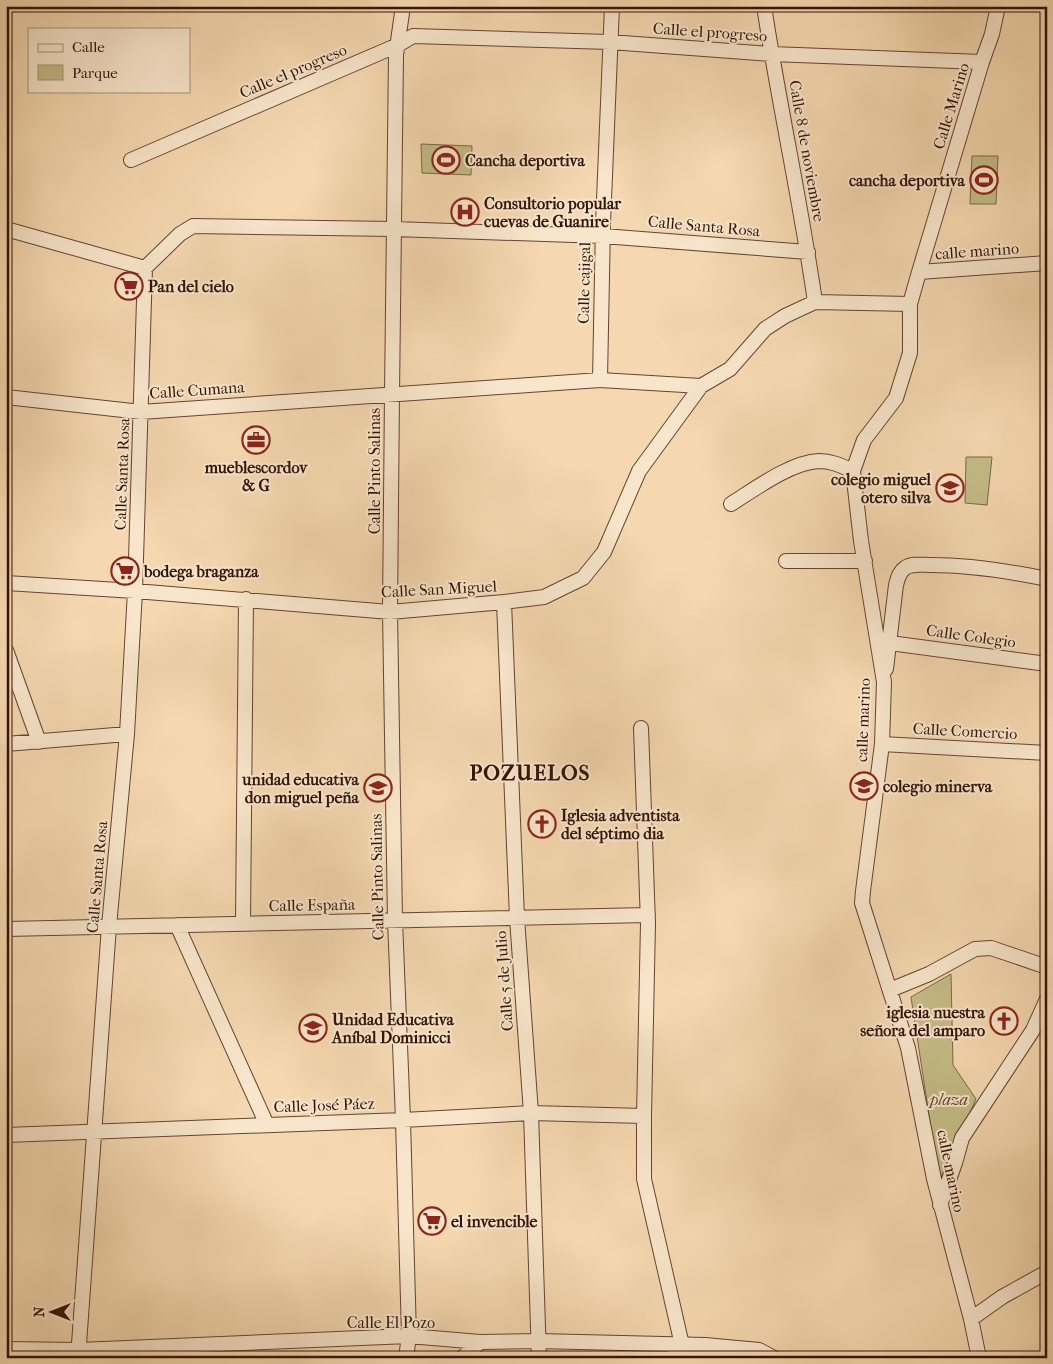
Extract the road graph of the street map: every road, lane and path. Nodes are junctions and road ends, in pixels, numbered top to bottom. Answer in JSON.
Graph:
{"nodes":[{"id":1,"x":403,"y":6,"type":"edge"},
{"id":2,"x":612,"y":6,"type":"edge"},
{"id":3,"x":764,"y":6,"type":"edge"},
{"id":4,"x":998,"y":6,"type":"edge"},
{"id":5,"x":610,"y":42,"type":"junction"},
{"id":6,"x":398,"y":45,"type":"junction"},
{"id":7,"x":771,"y":54,"type":"junction"},
{"id":8,"x":982,"y":62,"type":"junction"},
{"id":9,"x":131,"y":160,"type":"dead end"},
{"id":10,"x":6,"y":229,"type":"edge"},
{"id":11,"x":394,"y":229,"type":"junction"},
{"id":12,"x":603,"y":236,"type":"junction"},
{"id":13,"x":808,"y":252,"type":"junction"},
{"id":14,"x":1047,"y":263,"type":"edge"},
{"id":15,"x":145,"y":268,"type":"junction"},
{"id":16,"x":919,"y":272,"type":"junction"},
{"id":17,"x":815,"y":302,"type":"junction"},
{"id":18,"x":910,"y":304,"type":"junction"},
{"id":19,"x":600,"y":380,"type":"junction"},
{"id":20,"x":701,"y":386,"type":"junction"},
{"id":21,"x":392,"y":394,"type":"junction"},
{"id":22,"x":6,"y":397,"type":"edge"},
{"id":23,"x":141,"y":412,"type":"junction"},
{"id":24,"x":853,"y":471,"type":"junction"},
{"id":25,"x":731,"y":504,"type":"dead end"},
{"id":26,"x":786,"y":561,"type":"dead end"},
{"id":27,"x":864,"y":561,"type":"junction"},
{"id":28,"x":1047,"y":579,"type":"edge"},
{"id":29,"x":6,"y":583,"type":"edge"},
{"id":30,"x":135,"y":591,"type":"junction"},
{"id":31,"x":246,"y":599,"type":"junction"},
{"id":32,"x":504,"y":602,"type":"junction"},
{"id":33,"x":390,"y":612,"type":"junction"},
{"id":34,"x":890,"y":643,"type":"junction"},
{"id":35,"x":6,"y":650,"type":"edge"},
{"id":36,"x":1047,"y":664,"type":"edge"},
{"id":37,"x":884,"y":682,"type":"junction"},
{"id":38,"x":641,"y":728,"type":"dead end"},
{"id":39,"x":127,"y":734,"type":"junction"},
{"id":40,"x":39,"y":742,"type":"junction"},
{"id":41,"x":6,"y":744,"type":"edge"},
{"id":42,"x":882,"y":744,"type":"junction"},
{"id":43,"x":1047,"y":753,"type":"edge"},
{"id":44,"x":648,"y":915,"type":"junction"},
{"id":45,"x":517,"y":918,"type":"junction"},
{"id":46,"x":395,"y":920,"type":"junction"},
{"id":47,"x":243,"y":923,"type":"junction"},
{"id":48,"x":177,"y":925,"type":"junction"},
{"id":49,"x":110,"y":926,"type":"junction"},
{"id":50,"x":6,"y":929,"type":"edge"},
{"id":51,"x":1047,"y":967,"type":"edge"},
{"id":52,"x":890,"y":990,"type":"junction"},
{"id":53,"x":1047,"y":999,"type":"edge"},
{"id":54,"x":531,"y":1113,"type":"junction"},
{"id":55,"x":644,"y":1116,"type":"junction"},
{"id":56,"x":403,"y":1120,"type":"junction"},
{"id":57,"x":268,"y":1125,"type":"junction"},
{"id":58,"x":95,"y":1131,"type":"junction"},
{"id":59,"x":6,"y":1135,"type":"edge"},
{"id":60,"x":940,"y":1205,"type":"junction"},
{"id":61,"x":1047,"y":1272,"type":"edge"},
{"id":62,"x":971,"y":1319,"type":"junction"},
{"id":63,"x":409,"y":1336,"type":"junction"},
{"id":64,"x":538,"y":1340,"type":"junction"},
{"id":65,"x":480,"y":1342,"type":"junction"},
{"id":66,"x":682,"y":1345,"type":"junction"},
{"id":67,"x":6,"y":1349,"type":"edge"},
{"id":68,"x":79,"y":1354,"type":"edge"},
{"id":69,"x":406,"y":1358,"type":"edge"},
{"id":70,"x":462,"y":1358,"type":"edge"},
{"id":71,"x":539,"y":1358,"type":"edge"},
{"id":72,"x":671,"y":1358,"type":"edge"},
{"id":73,"x":774,"y":1358,"type":"edge"},
{"id":74,"x":979,"y":1358,"type":"edge"}],
"edges":[{"from":1,"to":6,"type":"street","name":"Calle Pinto Salinas"},
{"from":2,"to":5,"type":"street","name":"Calle cajigal"},
{"from":3,"to":7,"type":"street","name":"Calle 8 de noviembre"},
{"from":4,"to":8,"type":"street","name":"Calle Marino"},
{"from":5,"to":6,"type":"street","name":"Calle el progreso"},
{"from":5,"to":7,"type":"street","name":"Calle el progreso"},
{"from":5,"to":12,"type":"street","name":"Calle cajigal"},
{"from":6,"to":9,"type":"street","name":"Calle el progreso"},
{"from":6,"to":11,"type":"street","name":"Calle Pinto Salinas"},
{"from":7,"to":8,"type":"street","name":"Calle el progreso"},
{"from":7,"to":13,"type":"street","name":"Calle 8 de noviembre"},
{"from":8,"to":16,"type":"street","name":"Calle Marino"},
{"from":10,"to":15,"type":"street"},
{"from":11,"to":12,"type":"street","name":"Calle Santa Rosa"},
{"from":11,"to":15,"type":"street","name":"Calle Santa Rosa"},
{"from":11,"to":21,"type":"street","name":"Calle Pinto Salinas"},
{"from":12,"to":13,"type":"street","name":"Calle Santa Rosa"},
{"from":12,"to":19,"type":"street","name":"Calle cajigal"},
{"from":13,"to":17,"type":"street","name":"Calle 8 de noviembre"},
{"from":14,"to":16,"type":"street","name":"calle marino"},
{"from":15,"to":23,"type":"street","name":"Calle Santa Rosa"},
{"from":16,"to":18,"type":"street","name":"calle marino"},
{"from":17,"to":18,"type":"street","name":"Calle San Miguel"},
{"from":17,"to":20,"type":"street","name":"Calle San Miguel"},
{"from":18,"to":24,"type":"street","name":"calle marino"},
{"from":19,"to":20,"type":"street"},
{"from":19,"to":21,"type":"street"},
{"from":20,"to":32,"type":"street","name":"Calle San Miguel"},
{"from":21,"to":23,"type":"street","name":"Calle Cumana"},
{"from":21,"to":33,"type":"street","name":"Calle Pinto Salinas"},
{"from":22,"to":23,"type":"street","name":"Calle Cumana"},
{"from":23,"to":30,"type":"street","name":"Calle Santa Rosa"},
{"from":24,"to":25,"type":"street"},
{"from":24,"to":27,"type":"street","name":"calle marino"},
{"from":26,"to":27,"type":"street"},
{"from":27,"to":37,"type":"street","name":"calle marino"},
{"from":28,"to":34,"type":"street"},
{"from":29,"to":30,"type":"street","name":"Calle San Miguel"},
{"from":30,"to":31,"type":"street","name":"Calle San Miguel"},
{"from":30,"to":39,"type":"street","name":"Calle Santa Rosa"},
{"from":31,"to":33,"type":"street","name":"Calle San Miguel"},
{"from":31,"to":47,"type":"street"},
{"from":32,"to":33,"type":"street","name":"Calle San Miguel"},
{"from":32,"to":45,"type":"street","name":"Calle 5 de Julio"},
{"from":33,"to":46,"type":"street","name":"Calle Pinto Salinas"},
{"from":34,"to":36,"type":"street","name":"Calle Colegio"},
{"from":34,"to":37,"type":"street"},
{"from":35,"to":40,"type":"street"},
{"from":37,"to":42,"type":"street","name":"calle marino"},
{"from":38,"to":44,"type":"street"},
{"from":39,"to":40,"type":"street"},
{"from":39,"to":49,"type":"street","name":"Calle Santa Rosa"},
{"from":40,"to":41,"type":"street"},
{"from":42,"to":43,"type":"street","name":"Calle Comercio"},
{"from":42,"to":52,"type":"street","name":"calle marino"},
{"from":44,"to":45,"type":"street","name":"Calle España"},
{"from":44,"to":55,"type":"street"},
{"from":45,"to":46,"type":"street","name":"Calle España"},
{"from":45,"to":54,"type":"street","name":"Calle 5 de Julio"},
{"from":46,"to":47,"type":"street","name":"Calle España"},
{"from":46,"to":56,"type":"street","name":"Calle Pinto Salinas"},
{"from":47,"to":48,"type":"street","name":"Calle España"},
{"from":48,"to":49,"type":"street","name":"Calle España"},
{"from":48,"to":57,"type":"street"},
{"from":49,"to":50,"type":"street","name":"Calle España"},
{"from":49,"to":58,"type":"street","name":"Calle Santa Rosa"},
{"from":51,"to":52,"type":"street"},
{"from":52,"to":60,"type":"street","name":"calle marino"},
{"from":53,"to":60,"type":"street"},
{"from":54,"to":55,"type":"street","name":"Calle José Páez"},
{"from":54,"to":56,"type":"street","name":"Calle José Páez"},
{"from":54,"to":64,"type":"street","name":"Calle 5 de Julio"},
{"from":55,"to":66,"type":"street"},
{"from":56,"to":57,"type":"street","name":"Calle José Páez"},
{"from":56,"to":63,"type":"street","name":"Calle Pinto Salinas"},
{"from":57,"to":58,"type":"street","name":"Calle José Páez"},
{"from":58,"to":59,"type":"street","name":"Calle José Páez"},
{"from":58,"to":68,"type":"street","name":"Calle Santa Rosa"},
{"from":60,"to":62,"type":"street","name":"calle marino"},
{"from":61,"to":62,"type":"street"},
{"from":62,"to":74,"type":"street","name":"calle marino"},
{"from":63,"to":65,"type":"street","name":"Calle El Pozo"},
{"from":63,"to":68,"type":"street","name":"Calle El Pozo"},
{"from":63,"to":69,"type":"street","name":"Calle Pinto Salinas"},
{"from":64,"to":65,"type":"street","name":"Calle El Pozo"},
{"from":64,"to":66,"type":"street","name":"Calle El Pozo"},
{"from":64,"to":71,"type":"street","name":"Calle 5 de Julio"},
{"from":65,"to":70,"type":"street"},
{"from":66,"to":72,"type":"street"},
{"from":66,"to":73,"type":"street","name":"Calle El Pozo"},
{"from":67,"to":68,"type":"street","name":"Calle El Pozo"}]}
